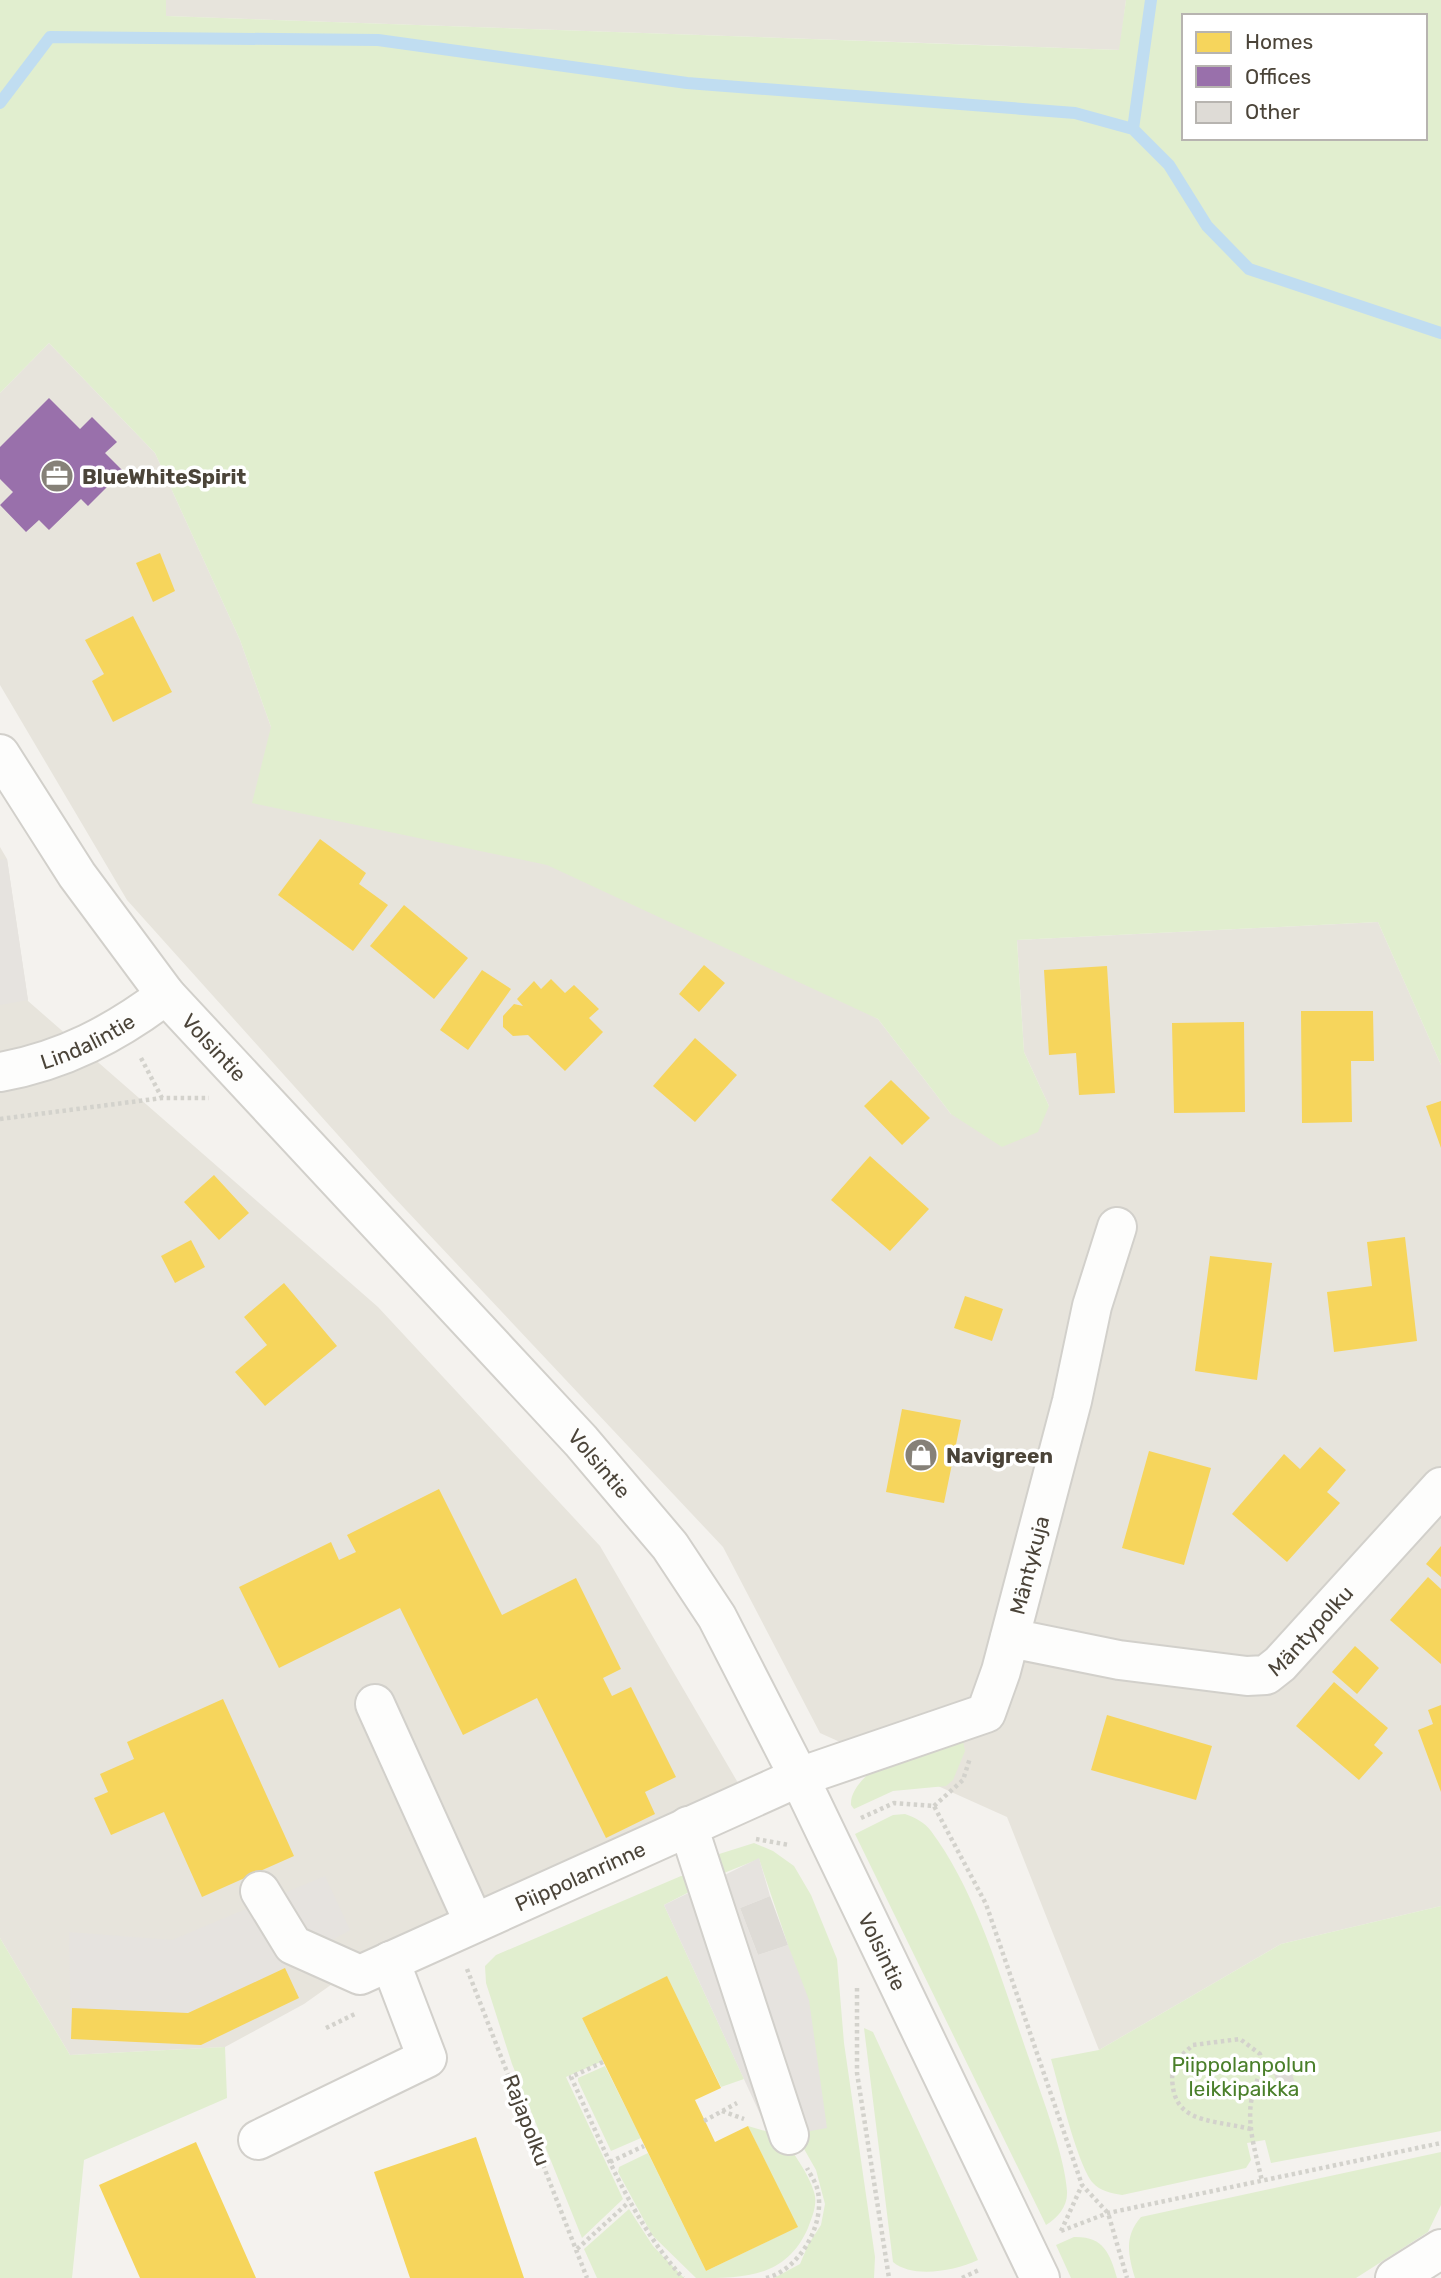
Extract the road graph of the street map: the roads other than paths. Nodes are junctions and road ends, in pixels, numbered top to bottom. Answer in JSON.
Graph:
{"nodes":[{"id":1,"x":0,"y":754,"type":"edge"},
{"id":2,"x":166,"y":995,"type":"junction"},
{"id":3,"x":0,"y":1072,"type":"edge"},
{"id":4,"x":1117,"y":1227,"type":"dead end"},
{"id":5,"x":1441,"y":1487,"type":"edge"},
{"id":6,"x":1010,"y":1638,"type":"junction"},
{"id":7,"x":374,"y":1704,"type":"dead end"},
{"id":8,"x":799,"y":1777,"type":"junction"},
{"id":9,"x":694,"y":1843,"type":"junction"},
{"id":10,"x":260,"y":1891,"type":"dead end"},
{"id":11,"x":474,"y":1923,"type":"junction"},
{"id":12,"x":384,"y":1976,"type":"junction"},
{"id":13,"x":789,"y":2135,"type":"road end"},
{"id":14,"x":258,"y":2140,"type":"dead end"},
{"id":15,"x":1441,"y":2249,"type":"edge"},
{"id":16,"x":1040,"y":2278,"type":"edge"},
{"id":17,"x":1395,"y":2278,"type":"edge"}],
"edges":[{"from":1,"to":2,"type":"street","name":"Volsintie"},
{"from":2,"to":3,"type":"street","name":"Lindalintie"},
{"from":2,"to":8,"type":"street","name":"Volsintie"},
{"from":4,"to":6,"type":"street","name":"Mäntykuja"},
{"from":5,"to":6,"type":"street","name":"Mäntypolku"},
{"from":6,"to":8,"type":"street","name":"Mäntykuja"},
{"from":7,"to":11,"type":"street"},
{"from":8,"to":9,"type":"street","name":"Piippolanrinne"},
{"from":8,"to":16,"type":"street","name":"Volsintie"},
{"from":9,"to":11,"type":"street","name":"Piippolanrinne"},
{"from":9,"to":13,"type":"street"},
{"from":10,"to":12,"type":"street"},
{"from":11,"to":12,"type":"street","name":"Piippolanrinne"},
{"from":12,"to":14,"type":"street"},
{"from":15,"to":17,"type":"street"}]}
